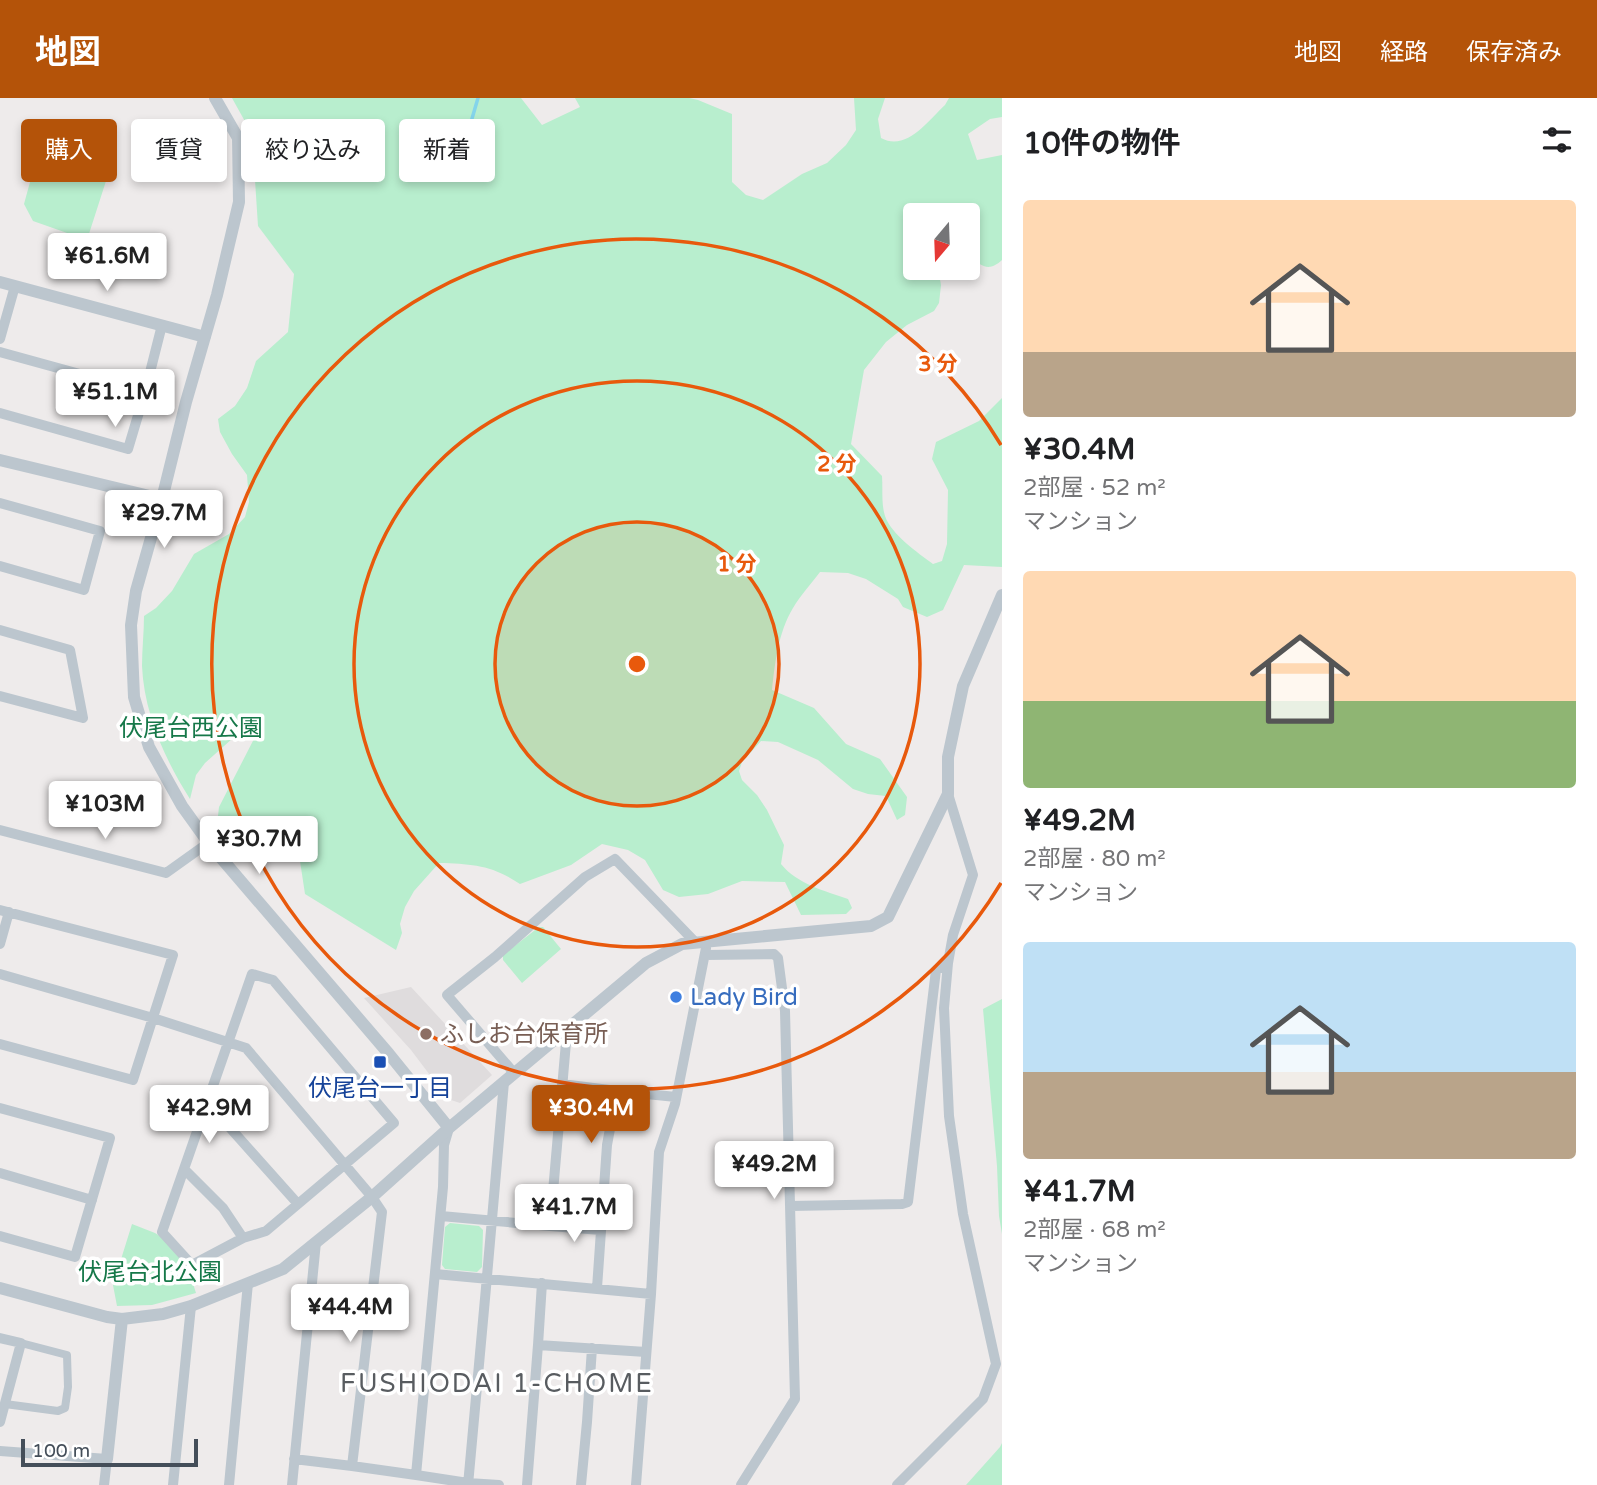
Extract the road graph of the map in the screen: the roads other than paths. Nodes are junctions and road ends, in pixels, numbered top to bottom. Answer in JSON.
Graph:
{"nodes":[{"id":1,"x":215,"y":98,"type":"edge"},
{"id":2,"x":0,"y":282,"type":"edge"},
{"id":3,"x":15,"y":286,"type":"junction"},
{"id":4,"x":162,"y":325,"type":"junction"},
{"id":5,"x":205,"y":337,"type":"junction"},
{"id":6,"x":0,"y":339,"type":"edge"},
{"id":7,"x":0,"y":352,"type":"edge"},
{"id":8,"x":145,"y":392,"type":"junction"},
{"id":9,"x":0,"y":413,"type":"edge"},
{"id":10,"x":0,"y":460,"type":"edge"},
{"id":11,"x":162,"y":499,"type":"junction"},
{"id":12,"x":0,"y":503,"type":"edge"},
{"id":13,"x":0,"y":566,"type":"edge"},
{"id":14,"x":1002,"y":595,"type":"edge"},
{"id":15,"x":0,"y":630,"type":"edge"},
{"id":16,"x":0,"y":696,"type":"edge"},
{"id":17,"x":947,"y":794,"type":"junction"},
{"id":18,"x":0,"y":830,"type":"edge"},
{"id":19,"x":208,"y":843,"type":"junction"},
{"id":20,"x":5,"y":911,"type":"edge"},
{"id":21,"x":0,"y":944,"type":"edge"},
{"id":22,"x":703,"y":946,"type":"junction"},
{"id":23,"x":948,"y":963,"type":"junction"},
{"id":24,"x":0,"y":974,"type":"edge"},
{"id":25,"x":153,"y":1018,"type":"junction"},
{"id":26,"x":567,"y":1031,"type":"junction"},
{"id":27,"x":228,"y":1043,"type":"junction"},
{"id":28,"x":0,"y":1044,"type":"edge"},
{"id":29,"x":509,"y":1078,"type":"junction"},
{"id":30,"x":562,"y":1084,"type":"junction"},
{"id":31,"x":617,"y":1091,"type":"junction"},
{"id":32,"x":676,"y":1097,"type":"junction"},
{"id":33,"x":207,"y":1102,"type":"junction"},
{"id":34,"x":0,"y":1108,"type":"edge"},
{"id":35,"x":449,"y":1128,"type":"junction"},
{"id":36,"x":344,"y":1164,"type":"junction"},
{"id":37,"x":184,"y":1168,"type":"junction"},
{"id":38,"x":0,"y":1173,"type":"edge"},
{"id":39,"x":372,"y":1197,"type":"junction"},
{"id":40,"x":92,"y":1200,"type":"junction"},
{"id":41,"x":298,"y":1204,"type":"junction"},
{"id":42,"x":790,"y":1206,"type":"junction"},
{"id":43,"x":441,"y":1216,"type":"junction"},
{"id":44,"x":494,"y":1220,"type":"junction"},
{"id":45,"x":550,"y":1226,"type":"junction"},
{"id":46,"x":601,"y":1230,"type":"junction"},
{"id":47,"x":0,"y":1236,"type":"edge"},
{"id":48,"x":243,"y":1238,"type":"junction"},
{"id":49,"x":316,"y":1242,"type":"junction"},
{"id":50,"x":435,"y":1274,"type":"junction"},
{"id":51,"x":487,"y":1278,"type":"junction"},
{"id":52,"x":248,"y":1283,"type":"junction"},
{"id":53,"x":542,"y":1283,"type":"junction"},
{"id":54,"x":0,"y":1288,"type":"edge"},
{"id":55,"x":597,"y":1288,"type":"junction"},
{"id":56,"x":651,"y":1294,"type":"junction"},
{"id":57,"x":191,"y":1306,"type":"junction"},
{"id":58,"x":122,"y":1319,"type":"junction"},
{"id":59,"x":0,"y":1338,"type":"edge"},
{"id":60,"x":22,"y":1343,"type":"junction"},
{"id":61,"x":538,"y":1345,"type":"junction"},
{"id":62,"x":592,"y":1348,"type":"junction"},
{"id":63,"x":646,"y":1352,"type":"junction"},
{"id":64,"x":5,"y":1387,"type":"edge"},
{"id":65,"x":5,"y":1404,"type":"junction"},
{"id":66,"x":0,"y":1422,"type":"edge"},
{"id":67,"x":0,"y":1451,"type":"edge"},
{"id":68,"x":107,"y":1459,"type":"junction"},
{"id":69,"x":294,"y":1459,"type":"junction"},
{"id":70,"x":352,"y":1466,"type":"junction"},
{"id":71,"x":416,"y":1475,"type":"junction"},
{"id":72,"x":468,"y":1484,"type":"edge"},
{"id":73,"x":104,"y":1485,"type":"edge"},
{"id":74,"x":173,"y":1485,"type":"edge"},
{"id":75,"x":229,"y":1485,"type":"edge"},
{"id":76,"x":292,"y":1485,"type":"edge"},
{"id":77,"x":499,"y":1485,"type":"edge"},
{"id":78,"x":527,"y":1485,"type":"edge"},
{"id":79,"x":581,"y":1485,"type":"edge"},
{"id":80,"x":636,"y":1485,"type":"edge"},
{"id":81,"x":741,"y":1485,"type":"edge"},
{"id":82,"x":897,"y":1485,"type":"edge"}],
"edges":[{"from":1,"to":5,"type":"street"},
{"from":2,"to":3,"type":"street"},
{"from":3,"to":4,"type":"street"},
{"from":3,"to":6,"type":"street"},
{"from":4,"to":5,"type":"street"},
{"from":4,"to":8,"type":"street"},
{"from":5,"to":11,"type":"street"},
{"from":7,"to":8,"type":"street"},
{"from":8,"to":9,"type":"street"},
{"from":10,"to":11,"type":"street"},
{"from":11,"to":19,"type":"street"},
{"from":12,"to":13,"type":"street"},
{"from":14,"to":17,"type":"street"},
{"from":15,"to":16,"type":"street"},
{"from":17,"to":22,"type":"street"},
{"from":17,"to":23,"type":"street"},
{"from":18,"to":19,"type":"street"},
{"from":19,"to":35,"type":"street"},
{"from":20,"to":21,"type":"street"},
{"from":20,"to":25,"type":"street"},
{"from":22,"to":26,"type":"street"},
{"from":22,"to":29,"type":"street"},
{"from":22,"to":32,"type":"street"},
{"from":22,"to":42,"type":"street"},
{"from":23,"to":42,"type":"street"},
{"from":23,"to":82,"type":"street"},
{"from":24,"to":25,"type":"street"},
{"from":25,"to":27,"type":"street"},
{"from":25,"to":28,"type":"street"},
{"from":26,"to":29,"type":"street"},
{"from":26,"to":30,"type":"street"},
{"from":27,"to":33,"type":"street"},
{"from":27,"to":36,"type":"street"},
{"from":27,"to":36,"type":"street"},
{"from":29,"to":35,"type":"street"},
{"from":29,"to":44,"type":"street"},
{"from":30,"to":31,"type":"street"},
{"from":30,"to":45,"type":"street"},
{"from":31,"to":32,"type":"street"},
{"from":31,"to":46,"type":"street"},
{"from":32,"to":56,"type":"street"},
{"from":33,"to":37,"type":"street"},
{"from":33,"to":41,"type":"street"},
{"from":34,"to":40,"type":"street"},
{"from":35,"to":39,"type":"street"},
{"from":35,"to":43,"type":"street"},
{"from":36,"to":39,"type":"street"},
{"from":36,"to":41,"type":"street"},
{"from":37,"to":48,"type":"street"},
{"from":37,"to":48,"type":"street"},
{"from":38,"to":40,"type":"street"},
{"from":39,"to":49,"type":"street"},
{"from":39,"to":70,"type":"street"},
{"from":40,"to":47,"type":"street"},
{"from":41,"to":48,"type":"street"},
{"from":42,"to":81,"type":"street"},
{"from":43,"to":44,"type":"street"},
{"from":43,"to":50,"type":"street"},
{"from":44,"to":45,"type":"street"},
{"from":44,"to":51,"type":"street"},
{"from":45,"to":46,"type":"street"},
{"from":46,"to":55,"type":"street"},
{"from":49,"to":52,"type":"street"},
{"from":49,"to":69,"type":"street"},
{"from":50,"to":51,"type":"street"},
{"from":50,"to":71,"type":"street"},
{"from":51,"to":53,"type":"street"},
{"from":51,"to":72,"type":"street"},
{"from":52,"to":57,"type":"street"},
{"from":52,"to":75,"type":"street"},
{"from":53,"to":55,"type":"street"},
{"from":53,"to":61,"type":"street"},
{"from":54,"to":58,"type":"street"},
{"from":55,"to":56,"type":"street"},
{"from":56,"to":63,"type":"street"},
{"from":57,"to":58,"type":"street"},
{"from":57,"to":74,"type":"street"},
{"from":58,"to":68,"type":"street"},
{"from":59,"to":60,"type":"street"},
{"from":60,"to":64,"type":"street"},
{"from":60,"to":65,"type":"street"},
{"from":61,"to":62,"type":"street"},
{"from":61,"to":78,"type":"street"},
{"from":62,"to":63,"type":"street"},
{"from":62,"to":79,"type":"street"},
{"from":63,"to":80,"type":"street"},
{"from":64,"to":65,"type":"street"},
{"from":65,"to":66,"type":"street"},
{"from":67,"to":68,"type":"street"},
{"from":68,"to":73,"type":"street"},
{"from":69,"to":70,"type":"street"},
{"from":69,"to":76,"type":"street"},
{"from":70,"to":71,"type":"street"},
{"from":71,"to":72,"type":"street"},
{"from":72,"to":77,"type":"street"}]}
